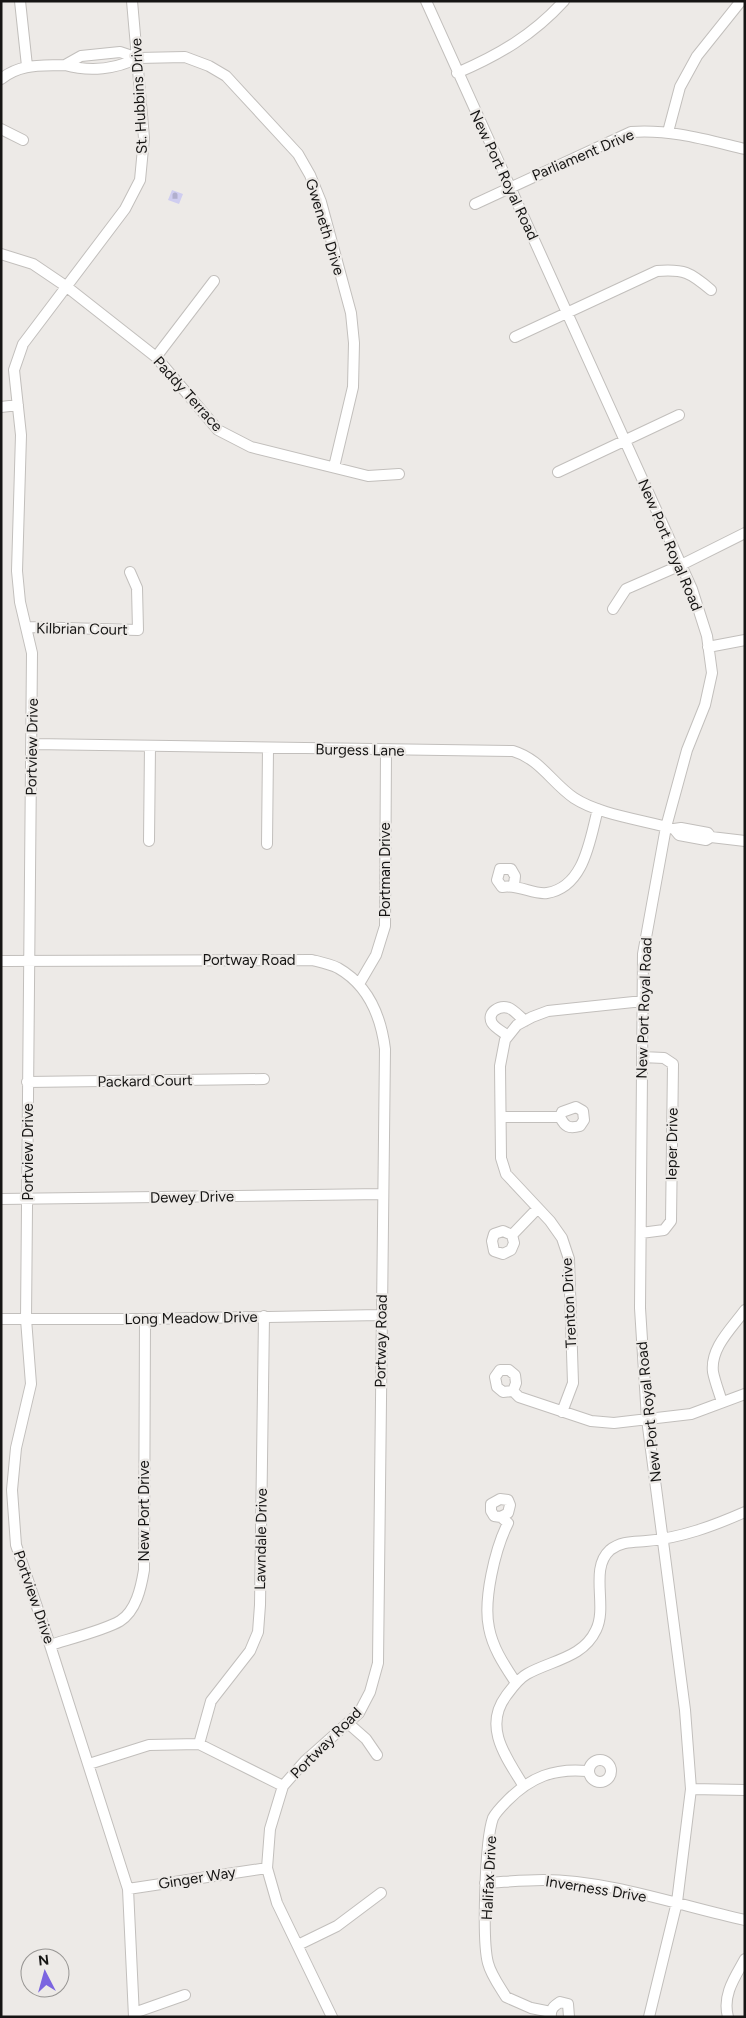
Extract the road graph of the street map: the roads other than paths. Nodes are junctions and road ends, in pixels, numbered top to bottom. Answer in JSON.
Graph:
{"nodes":[{"id":1,"x":20,"y":1,"type":"edge"},
{"id":2,"x":132,"y":1,"type":"edge"},
{"id":3,"x":426,"y":1,"type":"edge"},
{"id":4,"x":564,"y":1,"type":"edge"},
{"id":5,"x":741,"y":1,"type":"edge"},
{"id":6,"x":138,"y":58,"type":"junction"},
{"id":7,"x":26,"y":66,"type":"junction"},
{"id":8,"x":457,"y":73,"type":"junction"},
{"id":9,"x":1,"y":78,"type":"edge"},
{"id":10,"x":1,"y":129,"type":"edge"},
{"id":11,"x":668,"y":132,"type":"junction"},
{"id":12,"x":23,"y":140,"type":"dead end"},
{"id":13,"x":745,"y":149,"type":"edge"},
{"id":14,"x":510,"y":186,"type":"junction"},
{"id":15,"x":475,"y":204,"type":"dead end"},
{"id":16,"x":1,"y":254,"type":"edge"},
{"id":17,"x":214,"y":281,"type":"dead end"},
{"id":18,"x":67,"y":287,"type":"junction"},
{"id":19,"x":711,"y":290,"type":"dead end"},
{"id":20,"x":567,"y":312,"type":"junction"},
{"id":21,"x":515,"y":337,"type":"dead end"},
{"id":22,"x":156,"y":357,"type":"junction"},
{"id":23,"x":18,"y":405,"type":"junction"},
{"id":24,"x":1,"y":407,"type":"edge"},
{"id":25,"x":679,"y":416,"type":"dead end"},
{"id":26,"x":625,"y":440,"type":"junction"},
{"id":27,"x":334,"y":467,"type":"junction"},
{"id":28,"x":558,"y":472,"type":"dead end"},
{"id":29,"x":399,"y":474,"type":"dead end"},
{"id":30,"x":745,"y":533,"type":"edge"},
{"id":31,"x":681,"y":565,"type":"junction"},
{"id":32,"x":130,"y":572,"type":"dead end"},
{"id":33,"x":613,"y":609,"type":"dead end"},
{"id":34,"x":27,"y":627,"type":"junction"},
{"id":35,"x":745,"y":640,"type":"edge"},
{"id":36,"x":708,"y":647,"type":"junction"},
{"id":37,"x":32,"y":744,"type":"junction"},
{"id":38,"x":150,"y":746,"type":"junction"},
{"id":39,"x":268,"y":748,"type":"junction"},
{"id":40,"x":386,"y":751,"type":"junction"},
{"id":41,"x":598,"y":808,"type":"junction"},
{"id":42,"x":670,"y":828,"type":"junction"},
{"id":43,"x":150,"y":841,"type":"dead end"},
{"id":44,"x":745,"y":841,"type":"edge"},
{"id":45,"x":267,"y":844,"type":"dead end"},
{"id":46,"x":514,"y":885,"type":"dead end"},
{"id":47,"x":1,"y":961,"type":"edge"},
{"id":48,"x":28,"y":961,"type":"junction"},
{"id":49,"x":359,"y":984,"type":"junction"},
{"id":50,"x":643,"y":1001,"type":"junction"},
{"id":51,"x":525,"y":1021,"type":"junction"},
{"id":52,"x":508,"y":1036,"type":"junction"},
{"id":53,"x":642,"y":1057,"type":"junction"},
{"id":54,"x":264,"y":1079,"type":"dead end"},
{"id":55,"x":27,"y":1082,"type":"junction"},
{"id":56,"x":501,"y":1117,"type":"junction"},
{"id":57,"x":560,"y":1117,"type":"dead end"},
{"id":58,"x":383,"y":1194,"type":"junction"},
{"id":59,"x":1,"y":1199,"type":"edge"},
{"id":60,"x":28,"y":1199,"type":"junction"},
{"id":61,"x":538,"y":1208,"type":"junction"},
{"id":62,"x":641,"y":1233,"type":"junction"},
{"id":63,"x":512,"y":1235,"type":"dead end"},
{"id":64,"x":745,"y":1310,"type":"edge"},
{"id":65,"x":381,"y":1315,"type":"junction"},
{"id":66,"x":264,"y":1316,"type":"junction"},
{"id":67,"x":1,"y":1319,"type":"edge"},
{"id":68,"x":26,"y":1319,"type":"junction"},
{"id":69,"x":145,"y":1319,"type":"junction"},
{"id":70,"x":513,"y":1391,"type":"dead end"},
{"id":71,"x":745,"y":1394,"type":"edge"},
{"id":72,"x":722,"y":1402,"type":"junction"},
{"id":73,"x":562,"y":1412,"type":"junction"},
{"id":74,"x":647,"y":1419,"type":"junction"},
{"id":75,"x":745,"y":1512,"type":"edge"},
{"id":76,"x":501,"y":1517,"type":"dead end"},
{"id":77,"x":663,"y":1539,"type":"junction"},
{"id":78,"x":50,"y":1645,"type":"junction"},
{"id":79,"x":516,"y":1683,"type":"junction"},
{"id":80,"x":349,"y":1724,"type":"junction"},
{"id":81,"x":199,"y":1744,"type":"junction"},
{"id":82,"x":377,"y":1755,"type":"dead end"},
{"id":83,"x":89,"y":1764,"type":"junction"},
{"id":84,"x":587,"y":1771,"type":"dead end"},
{"id":85,"x":523,"y":1785,"type":"junction"},
{"id":86,"x":283,"y":1786,"type":"junction"},
{"id":87,"x":691,"y":1788,"type":"junction"},
{"id":88,"x":745,"y":1790,"type":"edge"},
{"id":89,"x":267,"y":1868,"type":"junction"},
{"id":90,"x":485,"y":1883,"type":"junction"},
{"id":91,"x":128,"y":1889,"type":"junction"},
{"id":92,"x":381,"y":1893,"type":"dead end"},
{"id":93,"x":676,"y":1902,"type":"junction"},
{"id":94,"x":745,"y":1920,"type":"edge"},
{"id":95,"x":298,"y":1945,"type":"junction"},
{"id":96,"x":745,"y":1958,"type":"edge"},
{"id":97,"x":185,"y":1995,"type":"dead end"},
{"id":98,"x":551,"y":2014,"type":"edge"},
{"id":99,"x":134,"y":2015,"type":"edge"},
{"id":100,"x":332,"y":2017,"type":"edge"},
{"id":101,"x":568,"y":2017,"type":"edge"},
{"id":102,"x":649,"y":2017,"type":"edge"},
{"id":103,"x":728,"y":2017,"type":"edge"}],
"edges":[{"from":1,"to":7,"type":"street"},
{"from":2,"to":6,"type":"street","name":"St. Hubbins Drive"},
{"from":3,"to":8,"type":"street","name":"New Port Royal Road"},
{"from":4,"to":8,"type":"street"},
{"from":5,"to":11,"type":"street"},
{"from":6,"to":7,"type":"street","name":"Gweneth Drive"},
{"from":6,"to":18,"type":"street","name":"St. Hubbins Drive"},
{"from":6,"to":27,"type":"street","name":"Gweneth Drive"},
{"from":7,"to":9,"type":"street"},
{"from":8,"to":14,"type":"street","name":"New Port Royal Road"},
{"from":10,"to":12,"type":"street"},
{"from":11,"to":13,"type":"street","name":"Parliament Drive"},
{"from":11,"to":14,"type":"street","name":"Parliament Drive"},
{"from":14,"to":15,"type":"street","name":"Parliament Drive"},
{"from":14,"to":20,"type":"street","name":"New Port Royal Road"},
{"from":16,"to":18,"type":"street","name":"Paddy Terrace"},
{"from":17,"to":22,"type":"street"},
{"from":18,"to":22,"type":"street","name":"Paddy Terrace"},
{"from":18,"to":23,"type":"street","name":"Portview Drive"},
{"from":19,"to":20,"type":"street"},
{"from":20,"to":21,"type":"street"},
{"from":20,"to":26,"type":"street","name":"New Port Royal Road"},
{"from":22,"to":27,"type":"street","name":"Paddy Terrace"},
{"from":23,"to":24,"type":"street"},
{"from":23,"to":34,"type":"street","name":"Portview Drive"},
{"from":25,"to":26,"type":"street"},
{"from":26,"to":28,"type":"street"},
{"from":26,"to":31,"type":"street","name":"New Port Royal Road"},
{"from":27,"to":29,"type":"street","name":"Paddy Terrace"},
{"from":30,"to":31,"type":"street"},
{"from":31,"to":33,"type":"street"},
{"from":31,"to":36,"type":"street","name":"New Port Royal Road"},
{"from":32,"to":34,"type":"street","name":"Kilbrian Court"},
{"from":34,"to":37,"type":"street","name":"Portview Drive"},
{"from":35,"to":36,"type":"street"},
{"from":36,"to":42,"type":"street","name":"New Port Royal Road"},
{"from":37,"to":38,"type":"street","name":"Burgess Lane"},
{"from":37,"to":48,"type":"street","name":"Portview Drive"},
{"from":38,"to":39,"type":"street","name":"Burgess Lane"},
{"from":38,"to":43,"type":"street"},
{"from":39,"to":40,"type":"street","name":"Burgess Lane"},
{"from":39,"to":45,"type":"street"},
{"from":40,"to":41,"type":"street","name":"Burgess Lane"},
{"from":40,"to":49,"type":"street","name":"Portman Drive"},
{"from":41,"to":42,"type":"street","name":"Burgess Lane"},
{"from":41,"to":46,"type":"street"},
{"from":42,"to":44,"type":"street","name":"Burgess Lane"},
{"from":42,"to":50,"type":"street","name":"New Port Royal Road"},
{"from":47,"to":48,"type":"street","name":"Portway Road"},
{"from":48,"to":49,"type":"street","name":"Portway Road"},
{"from":48,"to":55,"type":"street","name":"Portview Drive"},
{"from":49,"to":58,"type":"street","name":"Portway Road"},
{"from":50,"to":51,"type":"street"},
{"from":50,"to":53,"type":"street","name":"New Port Royal Road"},
{"from":51,"to":52,"type":"street"},
{"from":51,"to":52,"type":"street"},
{"from":52,"to":56,"type":"street","name":"Trenton Drive"},
{"from":53,"to":62,"type":"street","name":"New Port Royal Road"},
{"from":53,"to":62,"type":"street","name":"Ieper Drive"},
{"from":54,"to":55,"type":"street","name":"Packard Court"},
{"from":55,"to":60,"type":"street","name":"Portview Drive"},
{"from":56,"to":57,"type":"street"},
{"from":56,"to":61,"type":"street","name":"Trenton Drive"},
{"from":58,"to":60,"type":"street","name":"Dewey Drive"},
{"from":58,"to":65,"type":"street","name":"Portway Road"},
{"from":59,"to":60,"type":"street","name":"Dewey Drive"},
{"from":60,"to":68,"type":"street","name":"Portview Drive"},
{"from":61,"to":63,"type":"street"},
{"from":61,"to":73,"type":"street","name":"Trenton Drive"},
{"from":62,"to":74,"type":"street","name":"New Port Royal Road"},
{"from":64,"to":72,"type":"street"},
{"from":65,"to":66,"type":"street","name":"Long Meadow Drive"},
{"from":65,"to":80,"type":"street","name":"Portway Road"},
{"from":66,"to":69,"type":"street","name":"Long Meadow Drive"},
{"from":66,"to":81,"type":"street","name":"Lawndale Drive"},
{"from":67,"to":68,"type":"street","name":"Long Meadow Drive"},
{"from":68,"to":69,"type":"street","name":"Long Meadow Drive"},
{"from":68,"to":78,"type":"street","name":"Portview Drive"},
{"from":69,"to":78,"type":"street","name":"New Port Drive"},
{"from":70,"to":73,"type":"street"},
{"from":71,"to":72,"type":"street"},
{"from":72,"to":74,"type":"street"},
{"from":73,"to":74,"type":"street"},
{"from":74,"to":77,"type":"street","name":"New Port Royal Road"},
{"from":75,"to":77,"type":"street"},
{"from":76,"to":79,"type":"street"},
{"from":77,"to":79,"type":"street"},
{"from":77,"to":87,"type":"street","name":"New Port Royal Road"},
{"from":78,"to":83,"type":"street","name":"Portview Drive"},
{"from":79,"to":85,"type":"street"},
{"from":80,"to":82,"type":"street"},
{"from":80,"to":86,"type":"street","name":"Portway Road"},
{"from":81,"to":83,"type":"street"},
{"from":81,"to":86,"type":"street"},
{"from":83,"to":91,"type":"street","name":"Portview Drive"},
{"from":84,"to":85,"type":"street","name":"Halifax Drive"},
{"from":85,"to":90,"type":"street","name":"Halifax Drive"},
{"from":86,"to":89,"type":"street","name":"Portway Road"},
{"from":87,"to":88,"type":"street"},
{"from":87,"to":93,"type":"street","name":"New Port Royal Road"},
{"from":89,"to":91,"type":"street","name":"Ginger Way"},
{"from":89,"to":95,"type":"street","name":"Portway Road"},
{"from":90,"to":93,"type":"street","name":"Inverness Drive"},
{"from":90,"to":98,"type":"street","name":"Halifax Drive"},
{"from":91,"to":99,"type":"street","name":"Portview Drive"},
{"from":92,"to":95,"type":"street"},
{"from":93,"to":94,"type":"street","name":"Inverness Drive"},
{"from":93,"to":102,"type":"street","name":"New Port Royal Road"},
{"from":95,"to":100,"type":"street","name":"Portway Road"},
{"from":96,"to":103,"type":"street"},
{"from":97,"to":99,"type":"street"},
{"from":98,"to":101,"type":"street","name":"Halifax Drive"}]}
